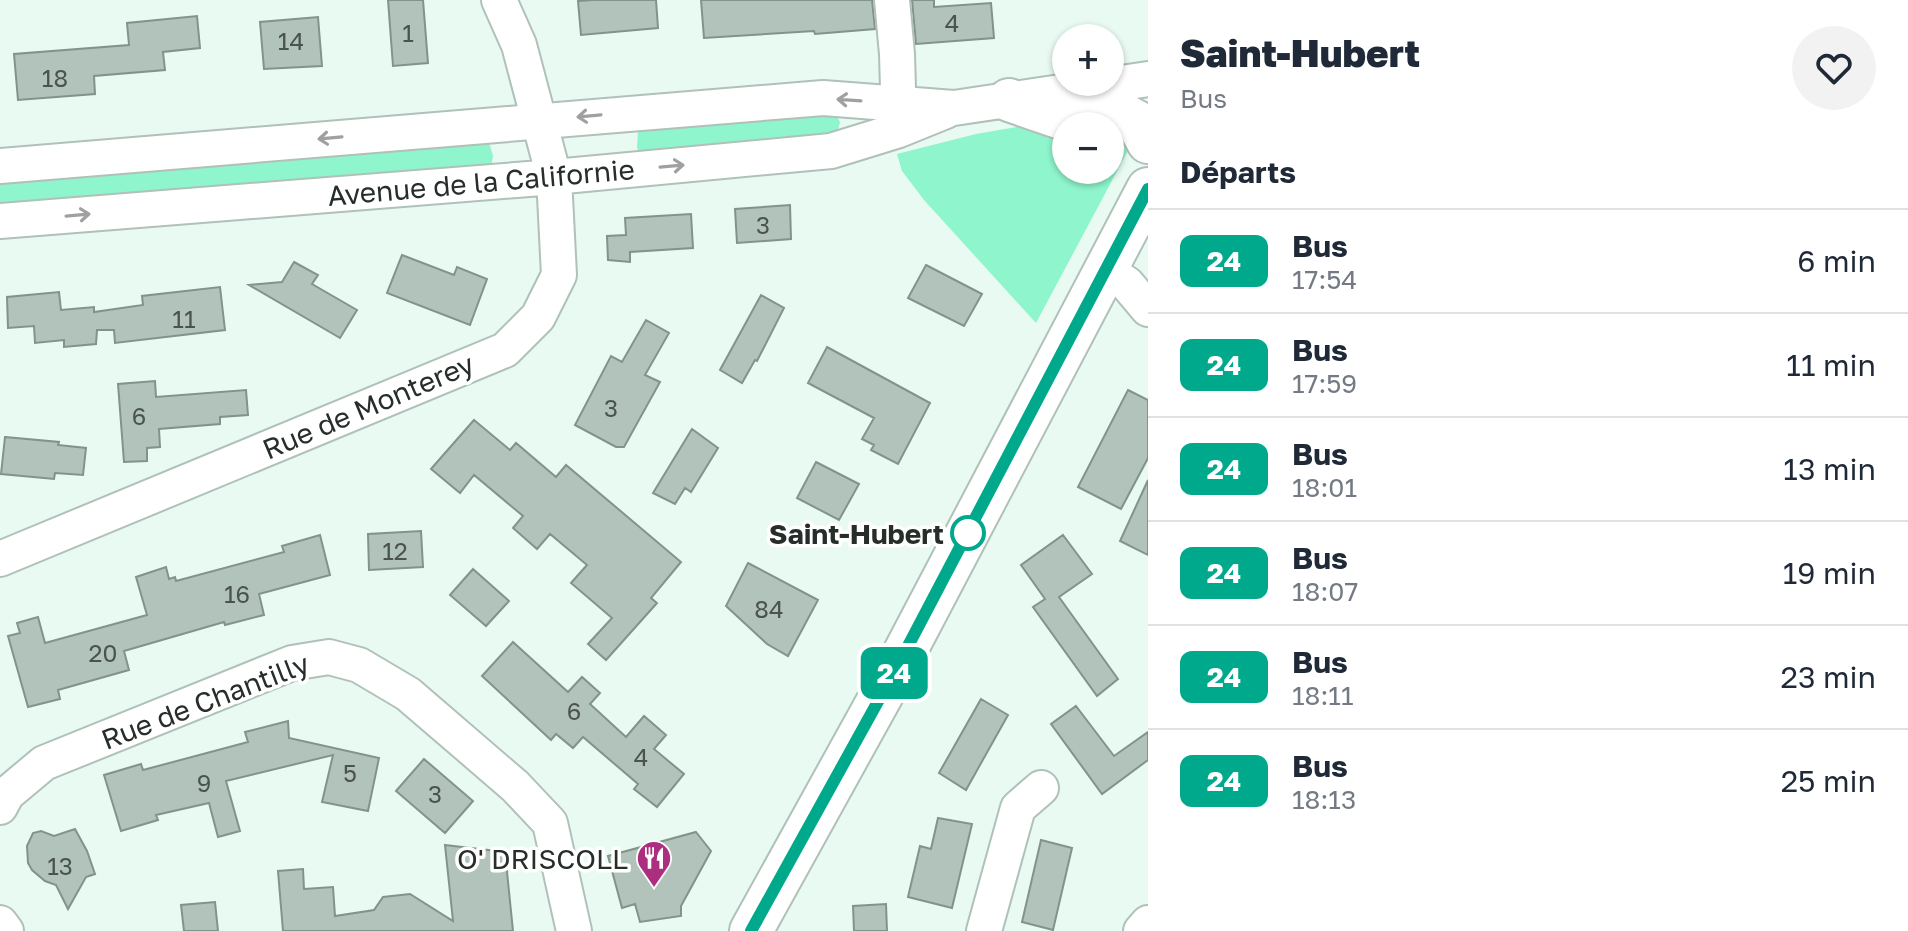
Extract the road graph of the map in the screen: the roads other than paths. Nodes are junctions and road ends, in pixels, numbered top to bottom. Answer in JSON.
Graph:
{"nodes":[{"id":1,"x":499,"y":0,"type":"edge"},
{"id":2,"x":892,"y":0,"type":"edge"},
{"id":3,"x":1148,"y":79,"type":"edge"},
{"id":4,"x":1009,"y":100,"type":"junction"},
{"id":5,"x":899,"y":117,"type":"junction"},
{"id":6,"x":540,"y":120,"type":"junction"},
{"id":7,"x":1148,"y":142,"type":"edge"},
{"id":8,"x":0,"y":166,"type":"edge"},
{"id":9,"x":554,"y":177,"type":"junction"},
{"id":10,"x":1148,"y":189,"type":"edge"},
{"id":11,"x":0,"y":221,"type":"edge"},
{"id":12,"x":1106,"y":270,"type":"junction"},
{"id":13,"x":1148,"y":309,"type":"edge"},
{"id":14,"x":0,"y":559,"type":"edge"},
{"id":15,"x":1041,"y":788,"type":"dead end"},
{"id":16,"x":0,"y":807,"type":"edge"},
{"id":17,"x":0,"y":923,"type":"edge"},
{"id":18,"x":1148,"y":923,"type":"edge"},
{"id":19,"x":6,"y":931,"type":"edge"},
{"id":20,"x":574,"y":931,"type":"edge"},
{"id":21,"x":751,"y":931,"type":"edge"},
{"id":22,"x":984,"y":931,"type":"edge"},
{"id":23,"x":1141,"y":931,"type":"edge"}],
"edges":[{"from":1,"to":6,"type":"street","name":"Rue de Monterey"},
{"from":2,"to":5,"type":"street"},
{"from":3,"to":4,"type":"street","name":"Avenue de la Californie"},
{"from":4,"to":5,"type":"street","name":"Avenue de la Californie"},
{"from":4,"to":7,"type":"main road"},
{"from":5,"to":6,"type":"street","name":"Avenue de la Californie","one_way":true},
{"from":9,"to":5,"type":"street","name":"Avenue de la Californie","one_way":true},
{"from":6,"to":8,"type":"street","name":"Avenue de la Californie","one_way":true},
{"from":6,"to":9,"type":"street","name":"Rue de Monterey"},
{"from":11,"to":9,"type":"street","name":"Avenue de la Californie","one_way":true},
{"from":9,"to":14,"type":"street","name":"Rue de Monterey"},
{"from":10,"to":12,"type":"main road"},
{"from":12,"to":13,"type":"street"},
{"from":12,"to":21,"type":"main road"},
{"from":15,"to":22,"type":"street"},
{"from":16,"to":20,"type":"street","name":"Rue de Chantilly"},
{"from":17,"to":19,"type":"street"},
{"from":18,"to":23,"type":"street"}]}
